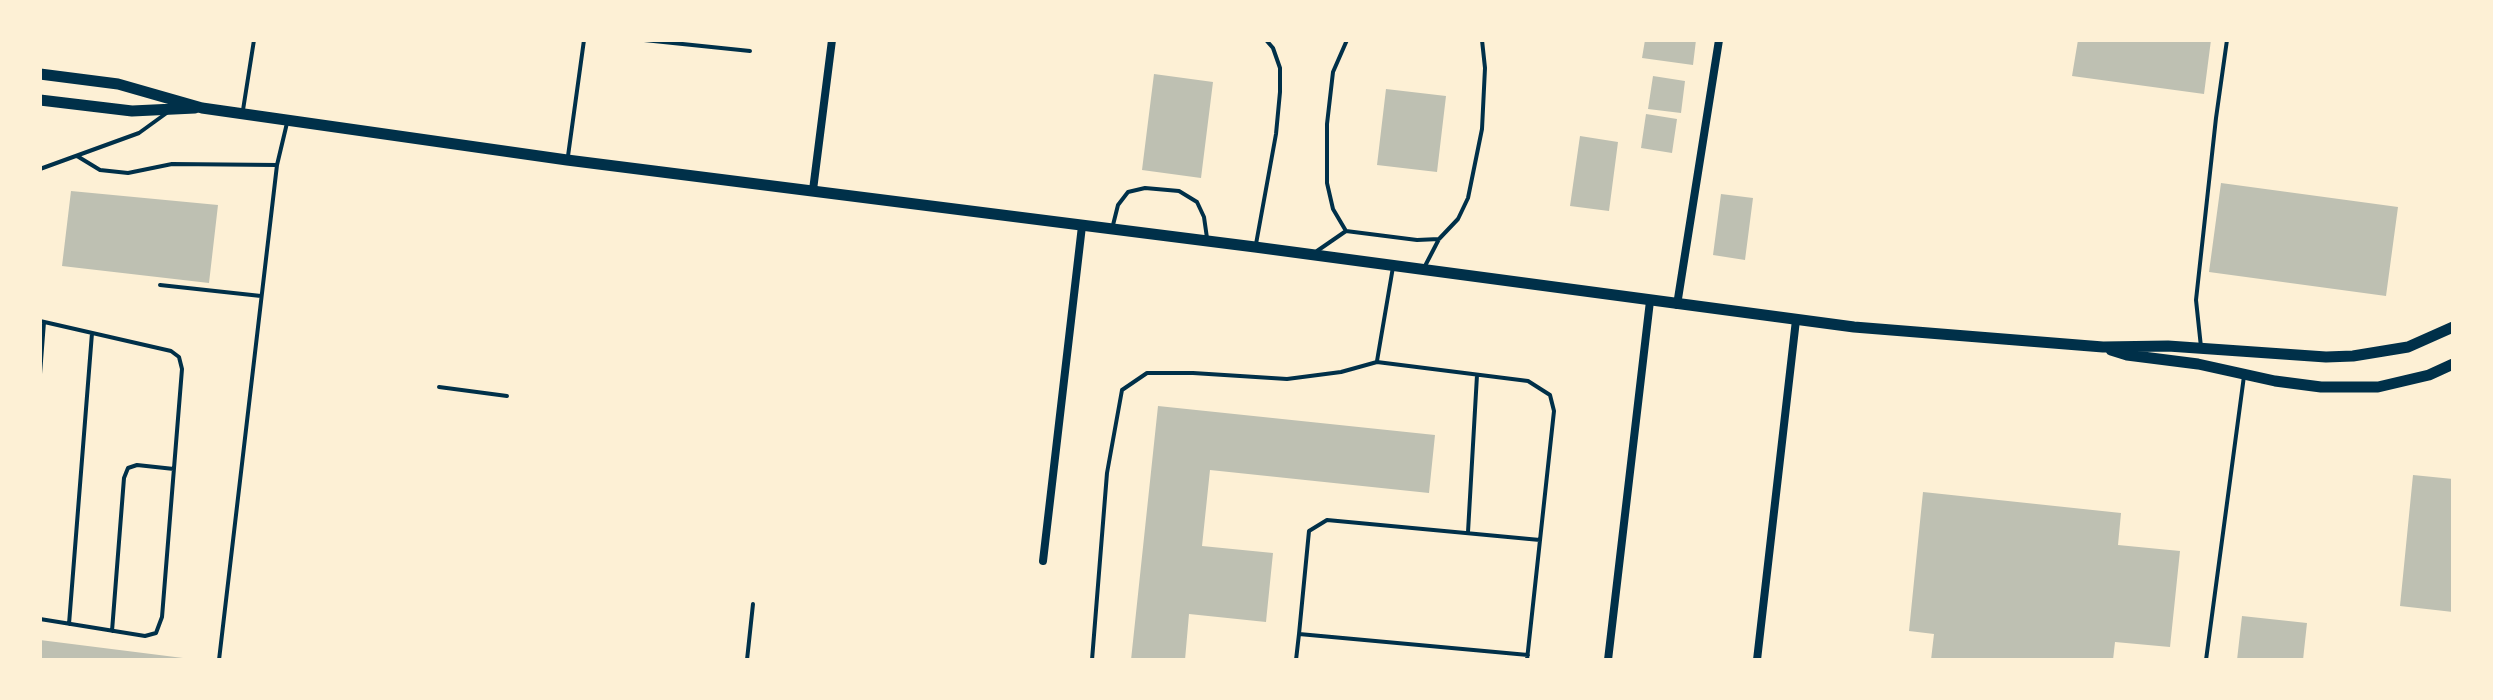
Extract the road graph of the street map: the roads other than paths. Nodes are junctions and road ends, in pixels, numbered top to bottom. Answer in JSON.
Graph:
{"nodes":[{"id":1,"x":254,"y":40,"type":"edge"},
{"id":2,"x":584,"y":40,"type":"edge"},
{"id":3,"x":644,"y":40,"type":"edge"},
{"id":4,"x":832,"y":40,"type":"edge"},
{"id":5,"x":1266,"y":40,"type":"edge"},
{"id":6,"x":1347,"y":40,"type":"edge"},
{"id":7,"x":1482,"y":40,"type":"edge"},
{"id":8,"x":1719,"y":40,"type":"edge"},
{"id":9,"x":2227,"y":40,"type":"edge"},
{"id":10,"x":750,"y":51,"type":"dead end"},
{"id":11,"x":40,"y":74,"type":"edge"},
{"id":12,"x":40,"y":100,"type":"edge"},
{"id":13,"x":202,"y":108,"type":"junction"},
{"id":14,"x":169,"y":111,"type":"junction"},
{"id":15,"x":242,"y":113,"type":"junction"},
{"id":16,"x":288,"y":119,"type":"junction"},
{"id":17,"x":77,"y":156,"type":"junction"},
{"id":18,"x":567,"y":160,"type":"junction"},
{"id":19,"x":277,"y":165,"type":"junction"},
{"id":20,"x":40,"y":169,"type":"edge"},
{"id":21,"x":813,"y":190,"type":"junction"},
{"id":22,"x":1082,"y":226,"type":"junction"},
{"id":23,"x":1112,"y":229,"type":"junction"},
{"id":24,"x":1346,"y":231,"type":"junction"},
{"id":25,"x":1439,"y":239,"type":"junction"},
{"id":26,"x":1208,"y":241,"type":"junction"},
{"id":27,"x":1255,"y":247,"type":"junction"},
{"id":28,"x":1312,"y":254,"type":"junction"},
{"id":29,"x":1394,"y":265,"type":"junction"},
{"id":30,"x":1424,"y":268,"type":"junction"},
{"id":31,"x":160,"y":285,"type":"dead end"},
{"id":32,"x":262,"y":296,"type":"junction"},
{"id":33,"x":1650,"y":301,"type":"junction"},
{"id":34,"x":1677,"y":305,"type":"junction"},
{"id":35,"x":1796,"y":320,"type":"junction"},
{"id":36,"x":42,"y":322,"type":"edge"},
{"id":37,"x":2453,"y":327,"type":"edge"},
{"id":38,"x":92,"y":333,"type":"junction"},
{"id":39,"x":2103,"y":347,"type":"junction"},
{"id":40,"x":2201,"y":347,"type":"junction"},
{"id":41,"x":1377,"y":362,"type":"junction"},
{"id":42,"x":2453,"y":364,"type":"edge"},
{"id":43,"x":40,"y":374,"type":"edge"},
{"id":44,"x":2244,"y":374,"type":"junction"},
{"id":45,"x":1477,"y":375,"type":"junction"},
{"id":46,"x":439,"y":387,"type":"dead end"},
{"id":47,"x":507,"y":396,"type":"dead end"},
{"id":48,"x":174,"y":469,"type":"junction"},
{"id":49,"x":1468,"y":533,"type":"junction"},
{"id":50,"x":1540,"y":540,"type":"junction"},
{"id":51,"x":1043,"y":561,"type":"dead end"},
{"id":52,"x":753,"y":604,"type":"dead end"},
{"id":53,"x":40,"y":619,"type":"edge"},
{"id":54,"x":69,"y":624,"type":"junction"},
{"id":55,"x":112,"y":631,"type":"junction"},
{"id":56,"x":1299,"y":634,"type":"junction"},
{"id":57,"x":1528,"y":657,"type":"edge"},
{"id":58,"x":219,"y":660,"type":"edge"},
{"id":59,"x":747,"y":660,"type":"edge"},
{"id":60,"x":1092,"y":660,"type":"edge"},
{"id":61,"x":1296,"y":660,"type":"edge"},
{"id":62,"x":1608,"y":660,"type":"edge"},
{"id":63,"x":1757,"y":660,"type":"edge"},
{"id":64,"x":2206,"y":660,"type":"edge"}],
"edges":[{"from":1,"to":15,"type":"lane"},
{"from":2,"to":18,"type":"lane"},
{"from":3,"to":10,"type":"lane"},
{"from":4,"to":21,"type":"street"},
{"from":5,"to":27,"type":"lane"},
{"from":6,"to":24,"type":"lane"},
{"from":7,"to":25,"type":"lane"},
{"from":8,"to":34,"type":"street"},
{"from":9,"to":40,"type":"lane"},
{"from":11,"to":13,"type":"street"},
{"from":12,"to":14,"type":"street"},
{"from":13,"to":14,"type":"street"},
{"from":13,"to":15,"type":"street"},
{"from":14,"to":17,"type":"lane"},
{"from":15,"to":16,"type":"street"},
{"from":16,"to":18,"type":"street"},
{"from":16,"to":19,"type":"lane"},
{"from":17,"to":19,"type":"lane"},
{"from":17,"to":20,"type":"lane"},
{"from":18,"to":21,"type":"street"},
{"from":19,"to":32,"type":"lane"},
{"from":21,"to":22,"type":"street"},
{"from":22,"to":23,"type":"street"},
{"from":22,"to":51,"type":"street"},
{"from":23,"to":26,"type":"street"},
{"from":23,"to":26,"type":"lane"},
{"from":24,"to":25,"type":"lane"},
{"from":24,"to":28,"type":"lane"},
{"from":25,"to":30,"type":"lane"},
{"from":26,"to":27,"type":"street"},
{"from":27,"to":28,"type":"street"},
{"from":28,"to":29,"type":"street"},
{"from":29,"to":30,"type":"street"},
{"from":29,"to":41,"type":"lane"},
{"from":30,"to":33,"type":"street"},
{"from":31,"to":32,"type":"lane"},
{"from":32,"to":58,"type":"lane"},
{"from":33,"to":34,"type":"street"},
{"from":33,"to":62,"type":"street"},
{"from":34,"to":35,"type":"street"},
{"from":35,"to":39,"type":"street"},
{"from":35,"to":63,"type":"street"},
{"from":36,"to":38,"type":"lane"},
{"from":36,"to":43,"type":"lane"},
{"from":37,"to":40,"type":"street"},
{"from":38,"to":48,"type":"lane"},
{"from":38,"to":54,"type":"lane"},
{"from":39,"to":40,"type":"street"},
{"from":39,"to":44,"type":"street"},
{"from":41,"to":45,"type":"lane"},
{"from":41,"to":60,"type":"lane"},
{"from":42,"to":44,"type":"street"},
{"from":44,"to":64,"type":"lane"},
{"from":45,"to":49,"type":"lane"},
{"from":45,"to":50,"type":"lane"},
{"from":46,"to":47,"type":"lane"},
{"from":48,"to":55,"type":"lane"},
{"from":48,"to":55,"type":"lane"},
{"from":49,"to":50,"type":"lane"},
{"from":49,"to":56,"type":"lane"},
{"from":50,"to":57,"type":"lane"},
{"from":52,"to":59,"type":"lane"},
{"from":53,"to":54,"type":"lane"},
{"from":54,"to":55,"type":"lane"},
{"from":56,"to":57,"type":"lane"},
{"from":56,"to":61,"type":"lane"}]}
